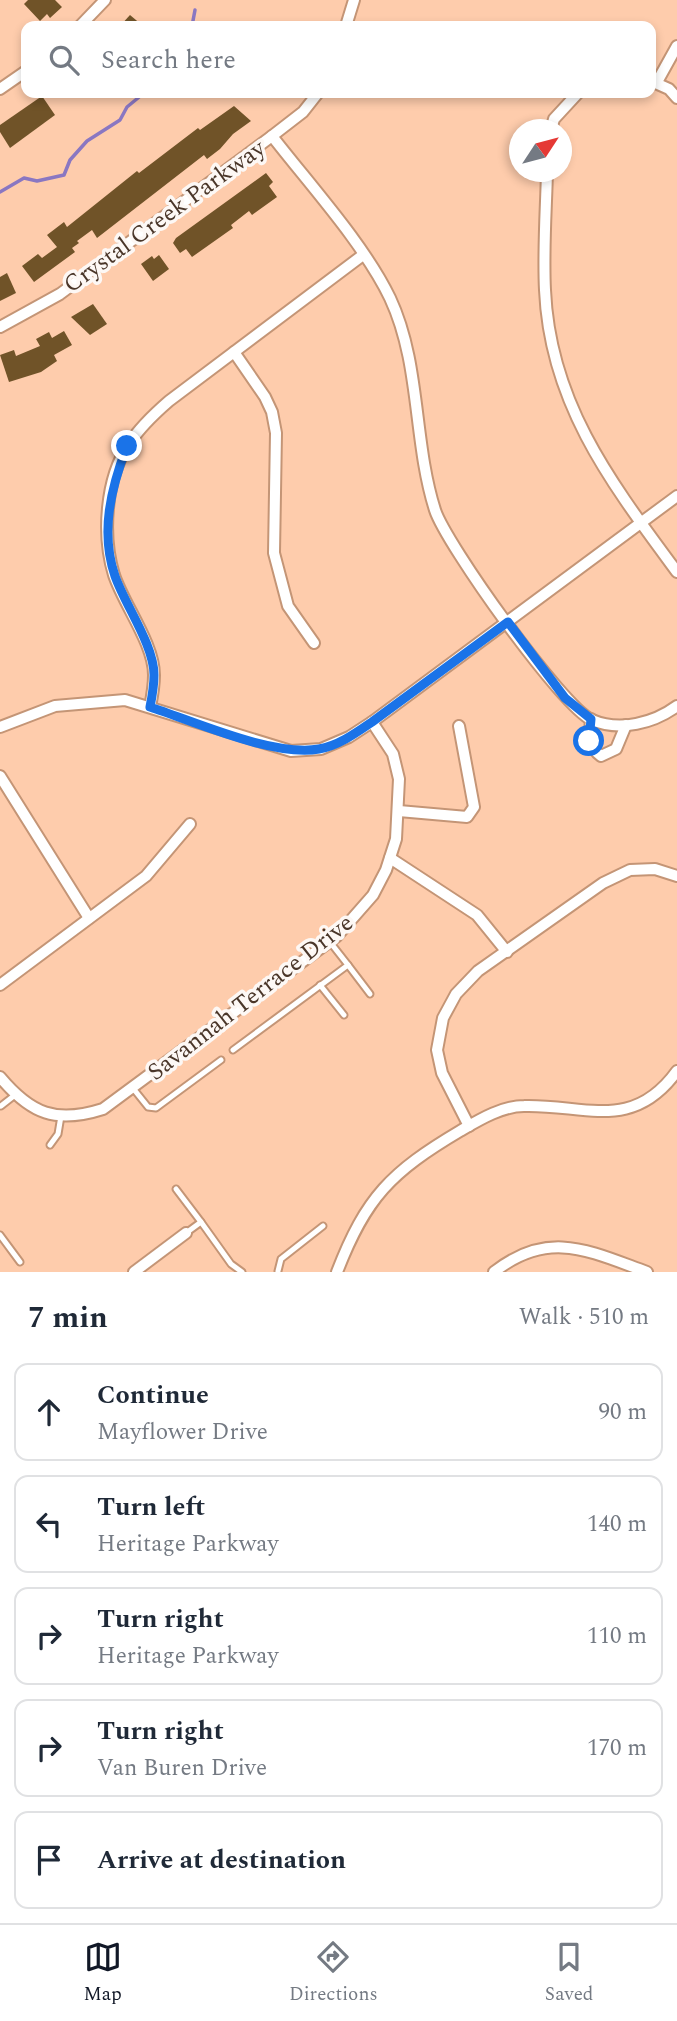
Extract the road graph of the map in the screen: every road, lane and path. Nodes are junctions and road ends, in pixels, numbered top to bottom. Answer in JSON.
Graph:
{"nodes":[{"id":1,"x":105,"y":0,"type":"edge"},
{"id":2,"x":354,"y":0,"type":"edge"},
{"id":3,"x":85,"y":21,"type":"edge"},
{"id":4,"x":348,"y":21,"type":"edge"},
{"id":5,"x":677,"y":46,"type":"edge"},
{"id":6,"x":21,"y":74,"type":"edge"},
{"id":7,"x":656,"y":79,"type":"edge"},
{"id":8,"x":656,"y":83,"type":"edge"},
{"id":9,"x":0,"y":89,"type":"edge"},
{"id":10,"x":314,"y":98,"type":"edge"},
{"id":11,"x":573,"y":98,"type":"edge"},
{"id":12,"x":677,"y":99,"type":"edge"},
{"id":13,"x":554,"y":119,"type":"edge"},
{"id":14,"x":272,"y":136,"type":"junction"},
{"id":15,"x":547,"y":182,"type":"edge"},
{"id":16,"x":363,"y":255,"type":"junction"},
{"id":17,"x":0,"y":327,"type":"edge"},
{"id":18,"x":233,"y":352,"type":"junction"},
{"id":19,"x":677,"y":496,"type":"edge"},
{"id":20,"x":641,"y":523,"type":"junction"},
{"id":21,"x":677,"y":572,"type":"edge"},
{"id":22,"x":508,"y":622,"type":"junction"},
{"id":23,"x":314,"y":643,"type":"dead end"},
{"id":24,"x":677,"y":706,"type":"edge"},
{"id":25,"x":150,"y":707,"type":"junction"},
{"id":26,"x":591,"y":719,"type":"junction"},
{"id":27,"x":372,"y":722,"type":"junction"},
{"id":28,"x":626,"y":724,"type":"junction"},
{"id":29,"x":459,"y":726,"type":"dead end"},
{"id":30,"x":0,"y":727,"type":"edge"},
{"id":31,"x":0,"y":776,"type":"edge"},
{"id":32,"x":399,"y":811,"type":"junction"},
{"id":33,"x":190,"y":824,"type":"dead end"},
{"id":34,"x":390,"y":858,"type":"junction"},
{"id":35,"x":677,"y":876,"type":"edge"},
{"id":36,"x":89,"y":918,"type":"junction"},
{"id":37,"x":330,"y":941,"type":"junction"},
{"id":38,"x":507,"y":952,"type":"junction"},
{"id":39,"x":348,"y":965,"type":"junction"},
{"id":40,"x":0,"y":985,"type":"edge"},
{"id":41,"x":320,"y":985,"type":"junction"},
{"id":42,"x":370,"y":993,"type":"dead end"},
{"id":43,"x":344,"y":1015,"type":"dead end"},
{"id":44,"x":233,"y":1050,"type":"dead end"},
{"id":45,"x":221,"y":1060,"type":"dead end"},
{"id":46,"x":677,"y":1071,"type":"edge"},
{"id":47,"x":0,"y":1077,"type":"edge"},
{"id":48,"x":132,"y":1087,"type":"junction"},
{"id":49,"x":15,"y":1095,"type":"junction"},
{"id":50,"x":1,"y":1106,"type":"edge"},
{"id":51,"x":61,"y":1116,"type":"junction"},
{"id":52,"x":469,"y":1126,"type":"junction"},
{"id":53,"x":50,"y":1145,"type":"dead end"},
{"id":54,"x":176,"y":1189,"type":"dead end"},
{"id":55,"x":201,"y":1222,"type":"junction"},
{"id":56,"x":324,"y":1226,"type":"dead end"},
{"id":57,"x":186,"y":1233,"type":"joint"},
{"id":58,"x":0,"y":1235,"type":"edge"},
{"id":59,"x":20,"y":1262,"type":"dead end"},
{"id":60,"x":134,"y":1272,"type":"edge"},
{"id":61,"x":242,"y":1272,"type":"edge"},
{"id":62,"x":278,"y":1272,"type":"edge"},
{"id":63,"x":337,"y":1272,"type":"edge"},
{"id":64,"x":495,"y":1272,"type":"edge"},
{"id":65,"x":647,"y":1272,"type":"edge"}],
"edges":[{"from":1,"to":3,"type":"street"},
{"from":2,"to":4,"type":"street"},
{"from":5,"to":7,"type":"street"},
{"from":6,"to":9,"type":"street"},
{"from":8,"to":12,"type":"street"},
{"from":10,"to":14,"type":"street","name":"Crystal Creek Parkway"},
{"from":11,"to":13,"type":"street"},
{"from":14,"to":16,"type":"street"},
{"from":14,"to":17,"type":"street","name":"Crystal Creek Parkway"},
{"from":15,"to":20,"type":"street"},
{"from":16,"to":18,"type":"street"},
{"from":16,"to":22,"type":"street"},
{"from":18,"to":23,"type":"street"},
{"from":18,"to":25,"type":"street"},
{"from":19,"to":20,"type":"street"},
{"from":20,"to":21,"type":"street"},
{"from":20,"to":22,"type":"street"},
{"from":22,"to":26,"type":"street"},
{"from":22,"to":27,"type":"street"},
{"from":24,"to":28,"type":"street"},
{"from":25,"to":27,"type":"street"},
{"from":25,"to":30,"type":"street"},
{"from":26,"to":28,"type":"street"},
{"from":26,"to":28,"type":"street"},
{"from":27,"to":32,"type":"street","name":"Savannah Terrace Drive"},
{"from":29,"to":32,"type":"street"},
{"from":31,"to":36,"type":"street"},
{"from":32,"to":34,"type":"street","name":"Savannah Terrace Drive"},
{"from":33,"to":36,"type":"street"},
{"from":34,"to":37,"type":"street","name":"Savannah Terrace Drive"},
{"from":34,"to":38,"type":"street"},
{"from":35,"to":38,"type":"street"},
{"from":36,"to":40,"type":"street"},
{"from":37,"to":39,"type":"lane"},
{"from":37,"to":48,"type":"street","name":"Savannah Terrace Drive"},
{"from":38,"to":52,"type":"street"},
{"from":39,"to":41,"type":"lane"},
{"from":39,"to":42,"type":"lane"},
{"from":41,"to":43,"type":"lane"},
{"from":41,"to":44,"type":"lane"},
{"from":45,"to":48,"type":"lane"},
{"from":46,"to":52,"type":"street"},
{"from":47,"to":49,"type":"street"},
{"from":48,"to":51,"type":"street","name":"Savannah Terrace Drive"},
{"from":49,"to":50,"type":"lane"},
{"from":49,"to":51,"type":"street"},
{"from":51,"to":53,"type":"lane"},
{"from":52,"to":63,"type":"street"},
{"from":54,"to":55,"type":"lane"},
{"from":55,"to":57,"type":"lane"},
{"from":55,"to":61,"type":"lane"},
{"from":56,"to":62,"type":"lane"},
{"from":57,"to":60,"type":"street"},
{"from":58,"to":59,"type":"lane"},
{"from":64,"to":65,"type":"street"}]}
